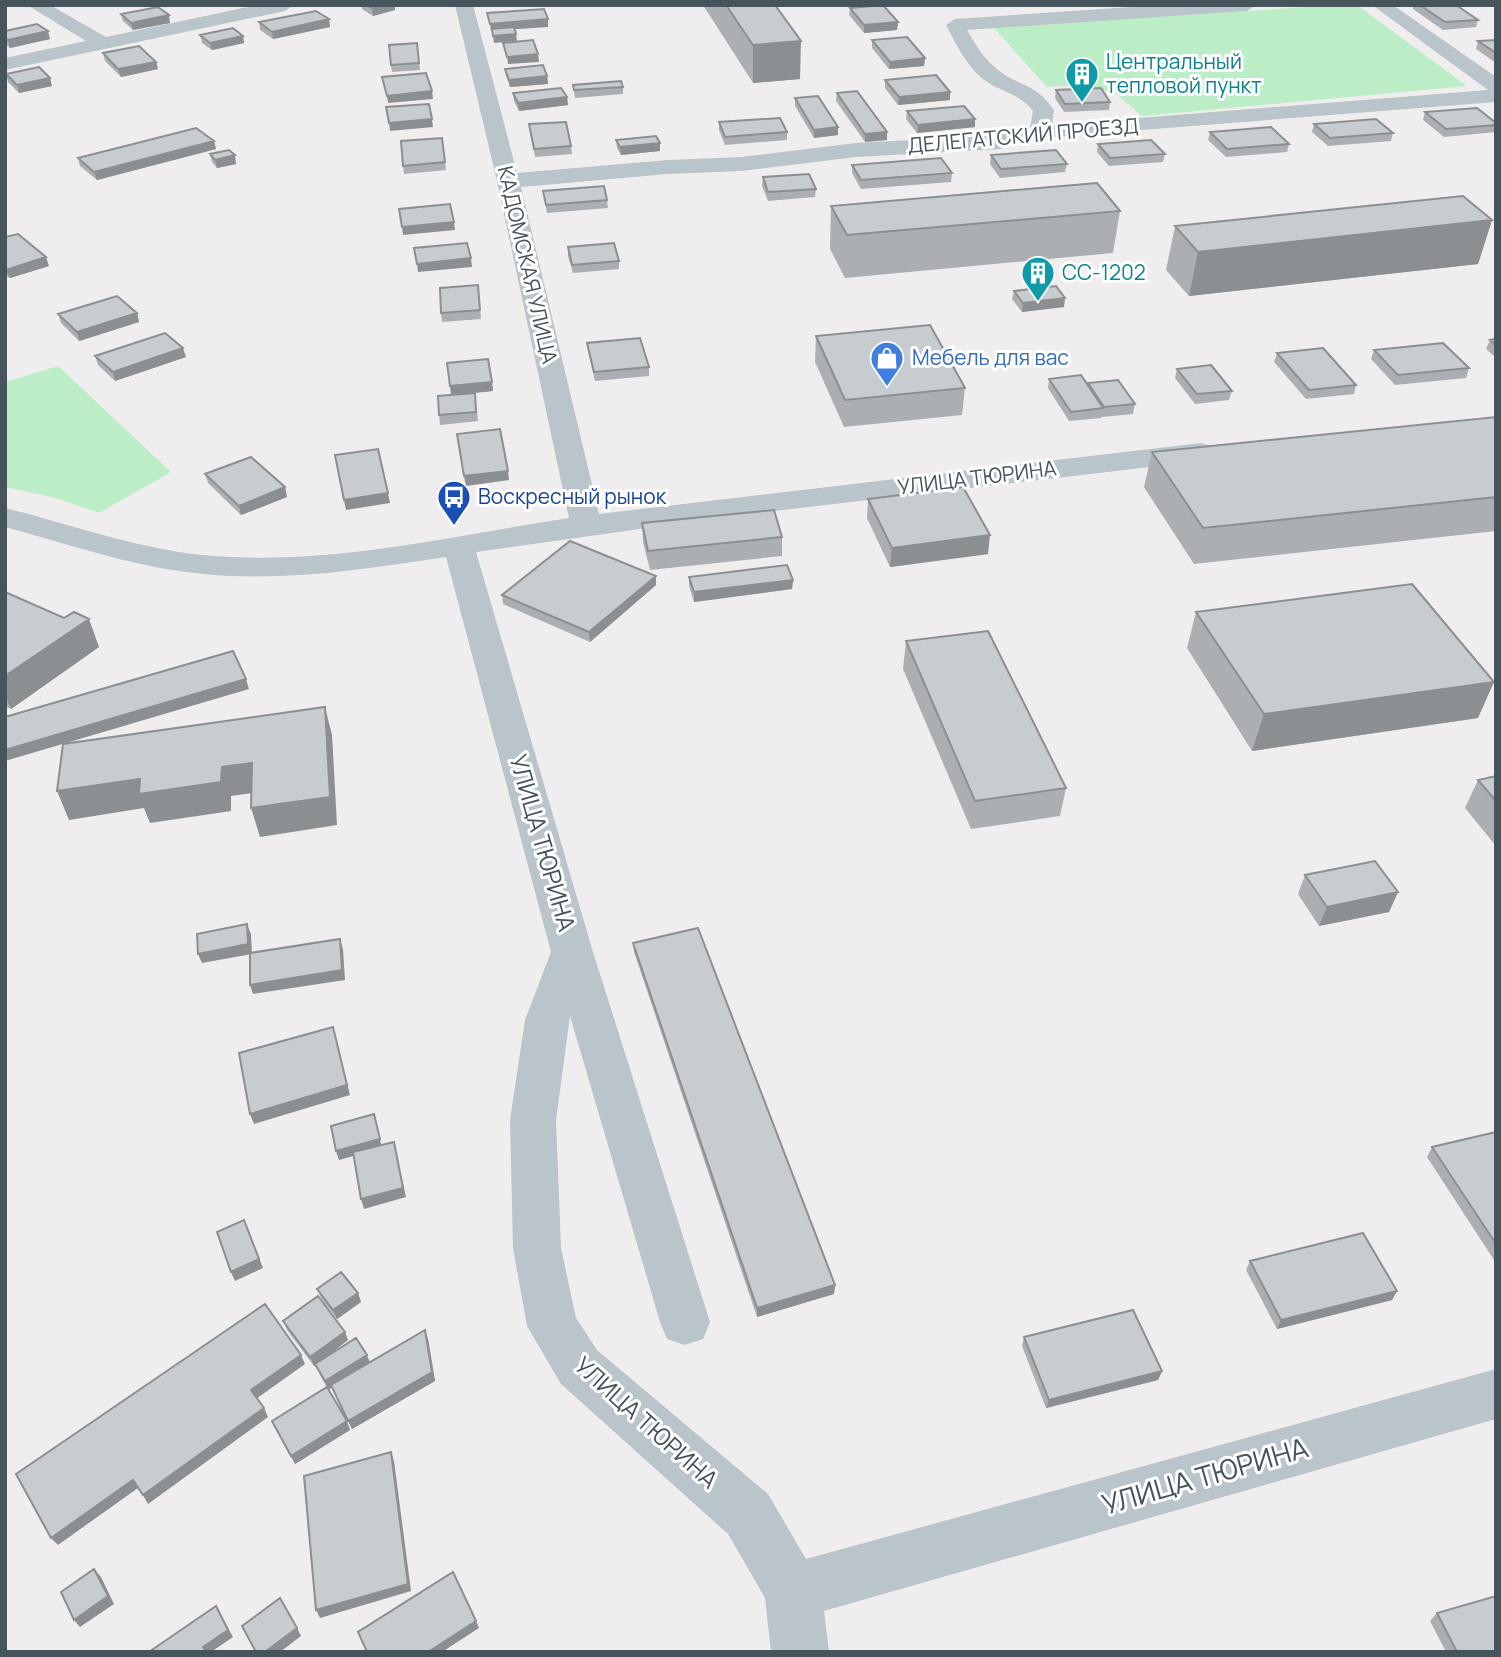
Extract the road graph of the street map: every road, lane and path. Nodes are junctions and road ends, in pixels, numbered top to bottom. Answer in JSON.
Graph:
{"nodes":[{"id":1,"x":36,"y":5,"type":"edge"},
{"id":2,"x":285,"y":5,"type":"edge"},
{"id":3,"x":464,"y":5,"type":"edge"},
{"id":4,"x":1247,"y":5,"type":"edge"},
{"id":5,"x":1381,"y":5,"type":"edge"},
{"id":6,"x":105,"y":44,"type":"junction"},
{"id":7,"x":5,"y":64,"type":"edge"},
{"id":8,"x":1496,"y":87,"type":"edge"},
{"id":9,"x":1496,"y":96,"type":"edge"},
{"id":10,"x":1040,"y":132,"type":"junction"},
{"id":11,"x":508,"y":181,"type":"junction"},
{"id":12,"x":1233,"y":448,"type":"edge"},
{"id":13,"x":5,"y":517,"type":"edge"},
{"id":14,"x":586,"y":525,"type":"junction"},
{"id":15,"x":458,"y":544,"type":"junction"},
{"id":16,"x":572,"y":952,"type":"junction"},
{"id":17,"x":685,"y":1322,"type":"dead end"},
{"id":18,"x":1496,"y":1394,"type":"edge"},
{"id":19,"x":793,"y":1591,"type":"junction"},
{"id":20,"x":800,"y":1652,"type":"edge"}],
"edges":[{"from":1,"to":6,"type":"street"},
{"from":2,"to":6,"type":"street"},
{"from":3,"to":11,"type":"street","name":"КАДОМСКАЯ УЛИЦА"},
{"from":4,"to":10,"type":"street"},
{"from":5,"to":8,"type":"street"},
{"from":6,"to":7,"type":"street"},
{"from":9,"to":10,"type":"street","name":"ДЕЛЕГАТСКИЙ ПРОЕЗД"},
{"from":10,"to":11,"type":"street","name":"ДЕЛЕГАТСКИЙ ПРОЕЗД"},
{"from":11,"to":14,"type":"street","name":"КАДОМСКАЯ УЛИЦА"},
{"from":12,"to":14,"type":"street","name":"УЛИЦА ТЮРИНА"},
{"from":13,"to":15,"type":"street","name":"УЛИЦА ТЮРИНА"},
{"from":14,"to":15,"type":"street","name":"УЛИЦА ТЮРИНА"},
{"from":15,"to":16,"type":"street","name":"УЛИЦА ТЮРИНА"},
{"from":16,"to":17,"type":"street"},
{"from":16,"to":19,"type":"street","name":"УЛИЦА ТЮРИНА"},
{"from":18,"to":19,"type":"street","name":"УЛИЦА ТЮРИНА"},
{"from":19,"to":20,"type":"street","name":"УЛИЦА ТЮРИНА"}]}
